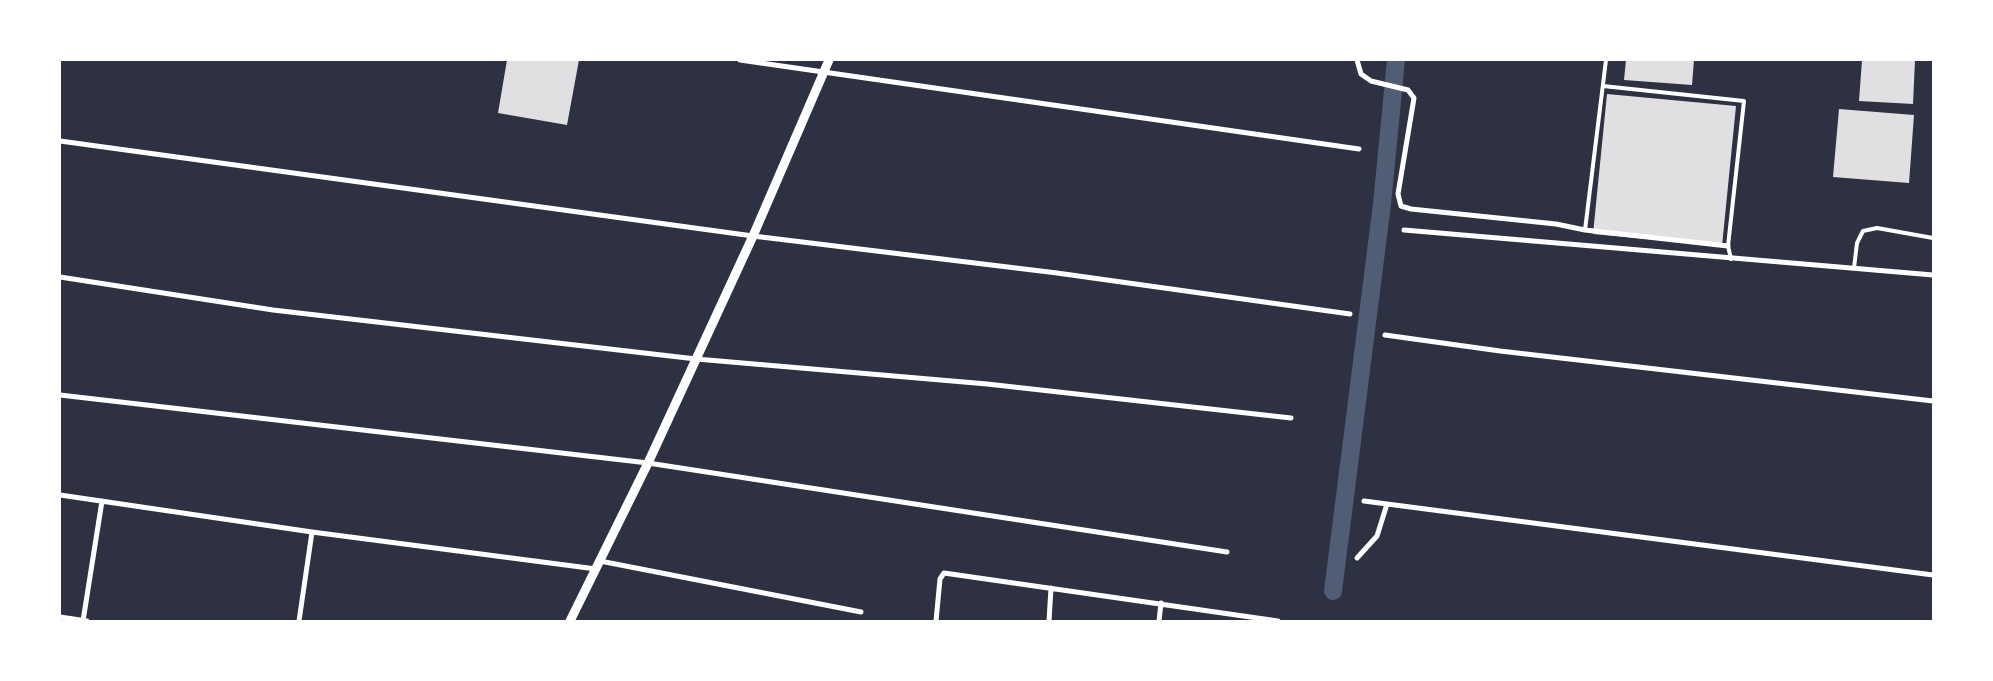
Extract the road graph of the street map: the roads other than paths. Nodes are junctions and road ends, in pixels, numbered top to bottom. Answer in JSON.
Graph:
{"nodes":[{"id":1,"x":740,"y":60,"type":"edge"},
{"id":2,"x":829,"y":60,"type":"edge"},
{"id":3,"x":1357,"y":60,"type":"edge"},
{"id":4,"x":1606,"y":60,"type":"edge"},
{"id":5,"x":824,"y":72,"type":"junction"},
{"id":6,"x":1603,"y":86,"type":"junction"},
{"id":7,"x":60,"y":141,"type":"edge"},
{"id":8,"x":1360,"y":149,"type":"dead end"},
{"id":9,"x":1404,"y":230,"type":"dead end"},
{"id":10,"x":1585,"y":230,"type":"junction"},
{"id":11,"x":753,"y":236,"type":"junction"},
{"id":12,"x":1933,"y":238,"type":"edge"},
{"id":13,"x":1728,"y":246,"type":"junction"},
{"id":14,"x":1731,"y":259,"type":"junction"},
{"id":15,"x":1854,"y":268,"type":"junction"},
{"id":16,"x":1933,"y":275,"type":"edge"},
{"id":17,"x":60,"y":277,"type":"edge"},
{"id":18,"x":1350,"y":314,"type":"dead end"},
{"id":19,"x":1385,"y":335,"type":"dead end"},
{"id":20,"x":696,"y":359,"type":"junction"},
{"id":21,"x":60,"y":395,"type":"edge"},
{"id":22,"x":1933,"y":401,"type":"edge"},
{"id":23,"x":1292,"y":418,"type":"dead end"},
{"id":24,"x":648,"y":462,"type":"junction"},
{"id":25,"x":60,"y":495,"type":"edge"},
{"id":26,"x":102,"y":501,"type":"junction"},
{"id":27,"x":1364,"y":501,"type":"dead end"},
{"id":28,"x":1387,"y":504,"type":"junction"},
{"id":29,"x":312,"y":532,"type":"junction"},
{"id":30,"x":1227,"y":552,"type":"dead end"},
{"id":31,"x":1357,"y":558,"type":"dead end"},
{"id":32,"x":598,"y":565,"type":"junction"},
{"id":33,"x":1933,"y":575,"type":"edge"},
{"id":34,"x":1051,"y":588,"type":"junction"},
{"id":35,"x":1160,"y":603,"type":"junction"},
{"id":36,"x":861,"y":612,"type":"dead end"},
{"id":37,"x":60,"y":617,"type":"edge"},
{"id":38,"x":1267,"y":620,"type":"edge"},
{"id":39,"x":83,"y":621,"type":"edge"},
{"id":40,"x":87,"y":621,"type":"edge"},
{"id":41,"x":299,"y":621,"type":"edge"},
{"id":42,"x":570,"y":621,"type":"edge"},
{"id":43,"x":936,"y":621,"type":"edge"},
{"id":44,"x":1049,"y":621,"type":"edge"},
{"id":45,"x":1159,"y":621,"type":"edge"},
{"id":46,"x":1278,"y":621,"type":"edge"}],
"edges":[{"from":1,"to":5,"type":"street"},
{"from":2,"to":5,"type":"street"},
{"from":3,"to":10,"type":"street"},
{"from":4,"to":6,"type":"lane"},
{"from":5,"to":8,"type":"street"},
{"from":5,"to":11,"type":"street"},
{"from":6,"to":10,"type":"lane"},
{"from":6,"to":13,"type":"lane"},
{"from":7,"to":11,"type":"street"},
{"from":9,"to":14,"type":"street"},
{"from":10,"to":13,"type":"street"},
{"from":11,"to":18,"type":"street"},
{"from":11,"to":20,"type":"street"},
{"from":12,"to":15,"type":"lane"},
{"from":13,"to":14,"type":"lane"},
{"from":14,"to":15,"type":"street"},
{"from":15,"to":16,"type":"street"},
{"from":17,"to":20,"type":"street"},
{"from":19,"to":22,"type":"street"},
{"from":20,"to":23,"type":"street"},
{"from":20,"to":24,"type":"street"},
{"from":21,"to":24,"type":"street"},
{"from":24,"to":30,"type":"street"},
{"from":24,"to":32,"type":"street"},
{"from":25,"to":26,"type":"street"},
{"from":26,"to":29,"type":"street"},
{"from":26,"to":39,"type":"street"},
{"from":27,"to":28,"type":"street"},
{"from":28,"to":31,"type":"street"},
{"from":28,"to":33,"type":"street"},
{"from":29,"to":32,"type":"street"},
{"from":29,"to":41,"type":"street"},
{"from":32,"to":36,"type":"street"},
{"from":32,"to":42,"type":"street"},
{"from":34,"to":35,"type":"street"},
{"from":34,"to":43,"type":"street"},
{"from":34,"to":44,"type":"street"},
{"from":35,"to":38,"type":"street"},
{"from":35,"to":45,"type":"street"},
{"from":37,"to":39,"type":"street"},
{"from":38,"to":46,"type":"street"},
{"from":39,"to":40,"type":"street"}]}
